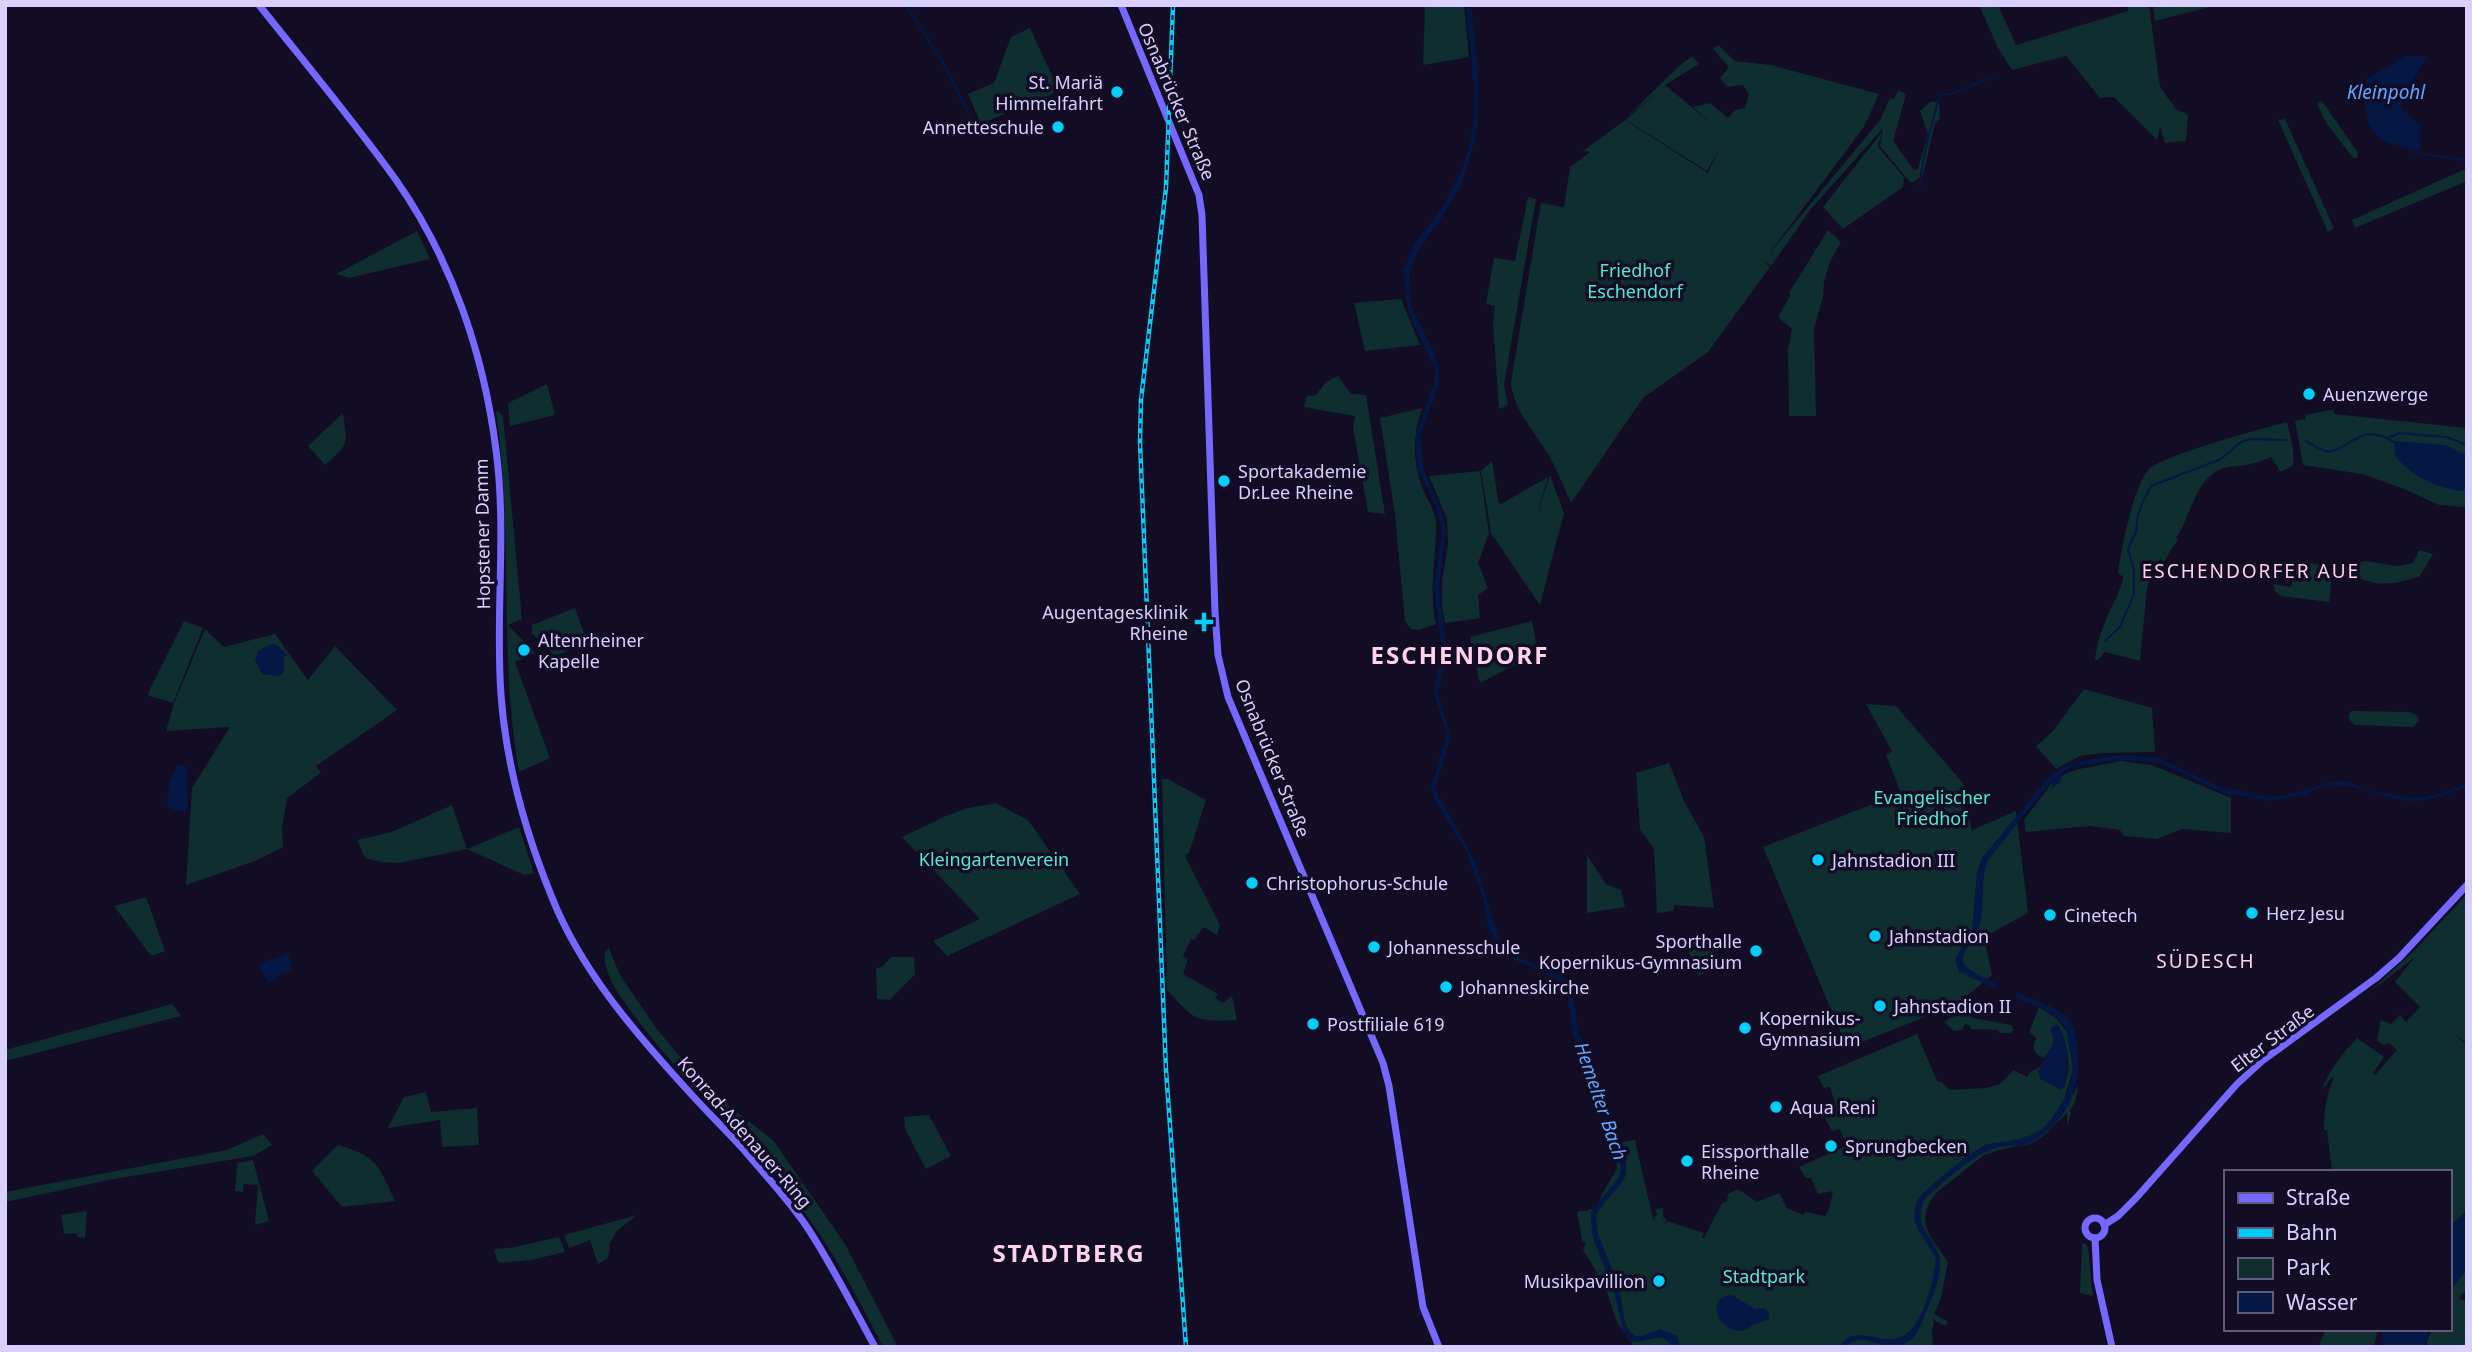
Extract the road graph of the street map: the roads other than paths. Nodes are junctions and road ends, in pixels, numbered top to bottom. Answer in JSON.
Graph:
{"nodes":[{"id":1,"x":259,"y":5,"type":"edge"},
{"id":2,"x":1121,"y":5,"type":"edge"},
{"id":3,"x":2467,"y":885,"type":"edge"},
{"id":4,"x":576,"y":949,"type":"joint"},
{"id":5,"x":2104,"y":1225,"type":"junction"},
{"id":6,"x":2095,"y":1238,"type":"junction"},
{"id":7,"x":875,"y":1347,"type":"edge"},
{"id":8,"x":1439,"y":1347,"type":"edge"},
{"id":9,"x":2112,"y":1347,"type":"edge"}],
"edges":[{"from":1,"to":4,"type":"main road","name":"Hopstener Damm"},
{"from":2,"to":8,"type":"main road","name":"Osnabrücker Straße"},
{"from":3,"to":5,"type":"main road","name":"Elter Straße"},
{"from":4,"to":7,"type":"main road","name":"Konrad-Adenauer-Ring"},
{"from":5,"to":6,"type":"main road"},
{"from":5,"to":6,"type":"main road"},
{"from":6,"to":9,"type":"main road"}]}
